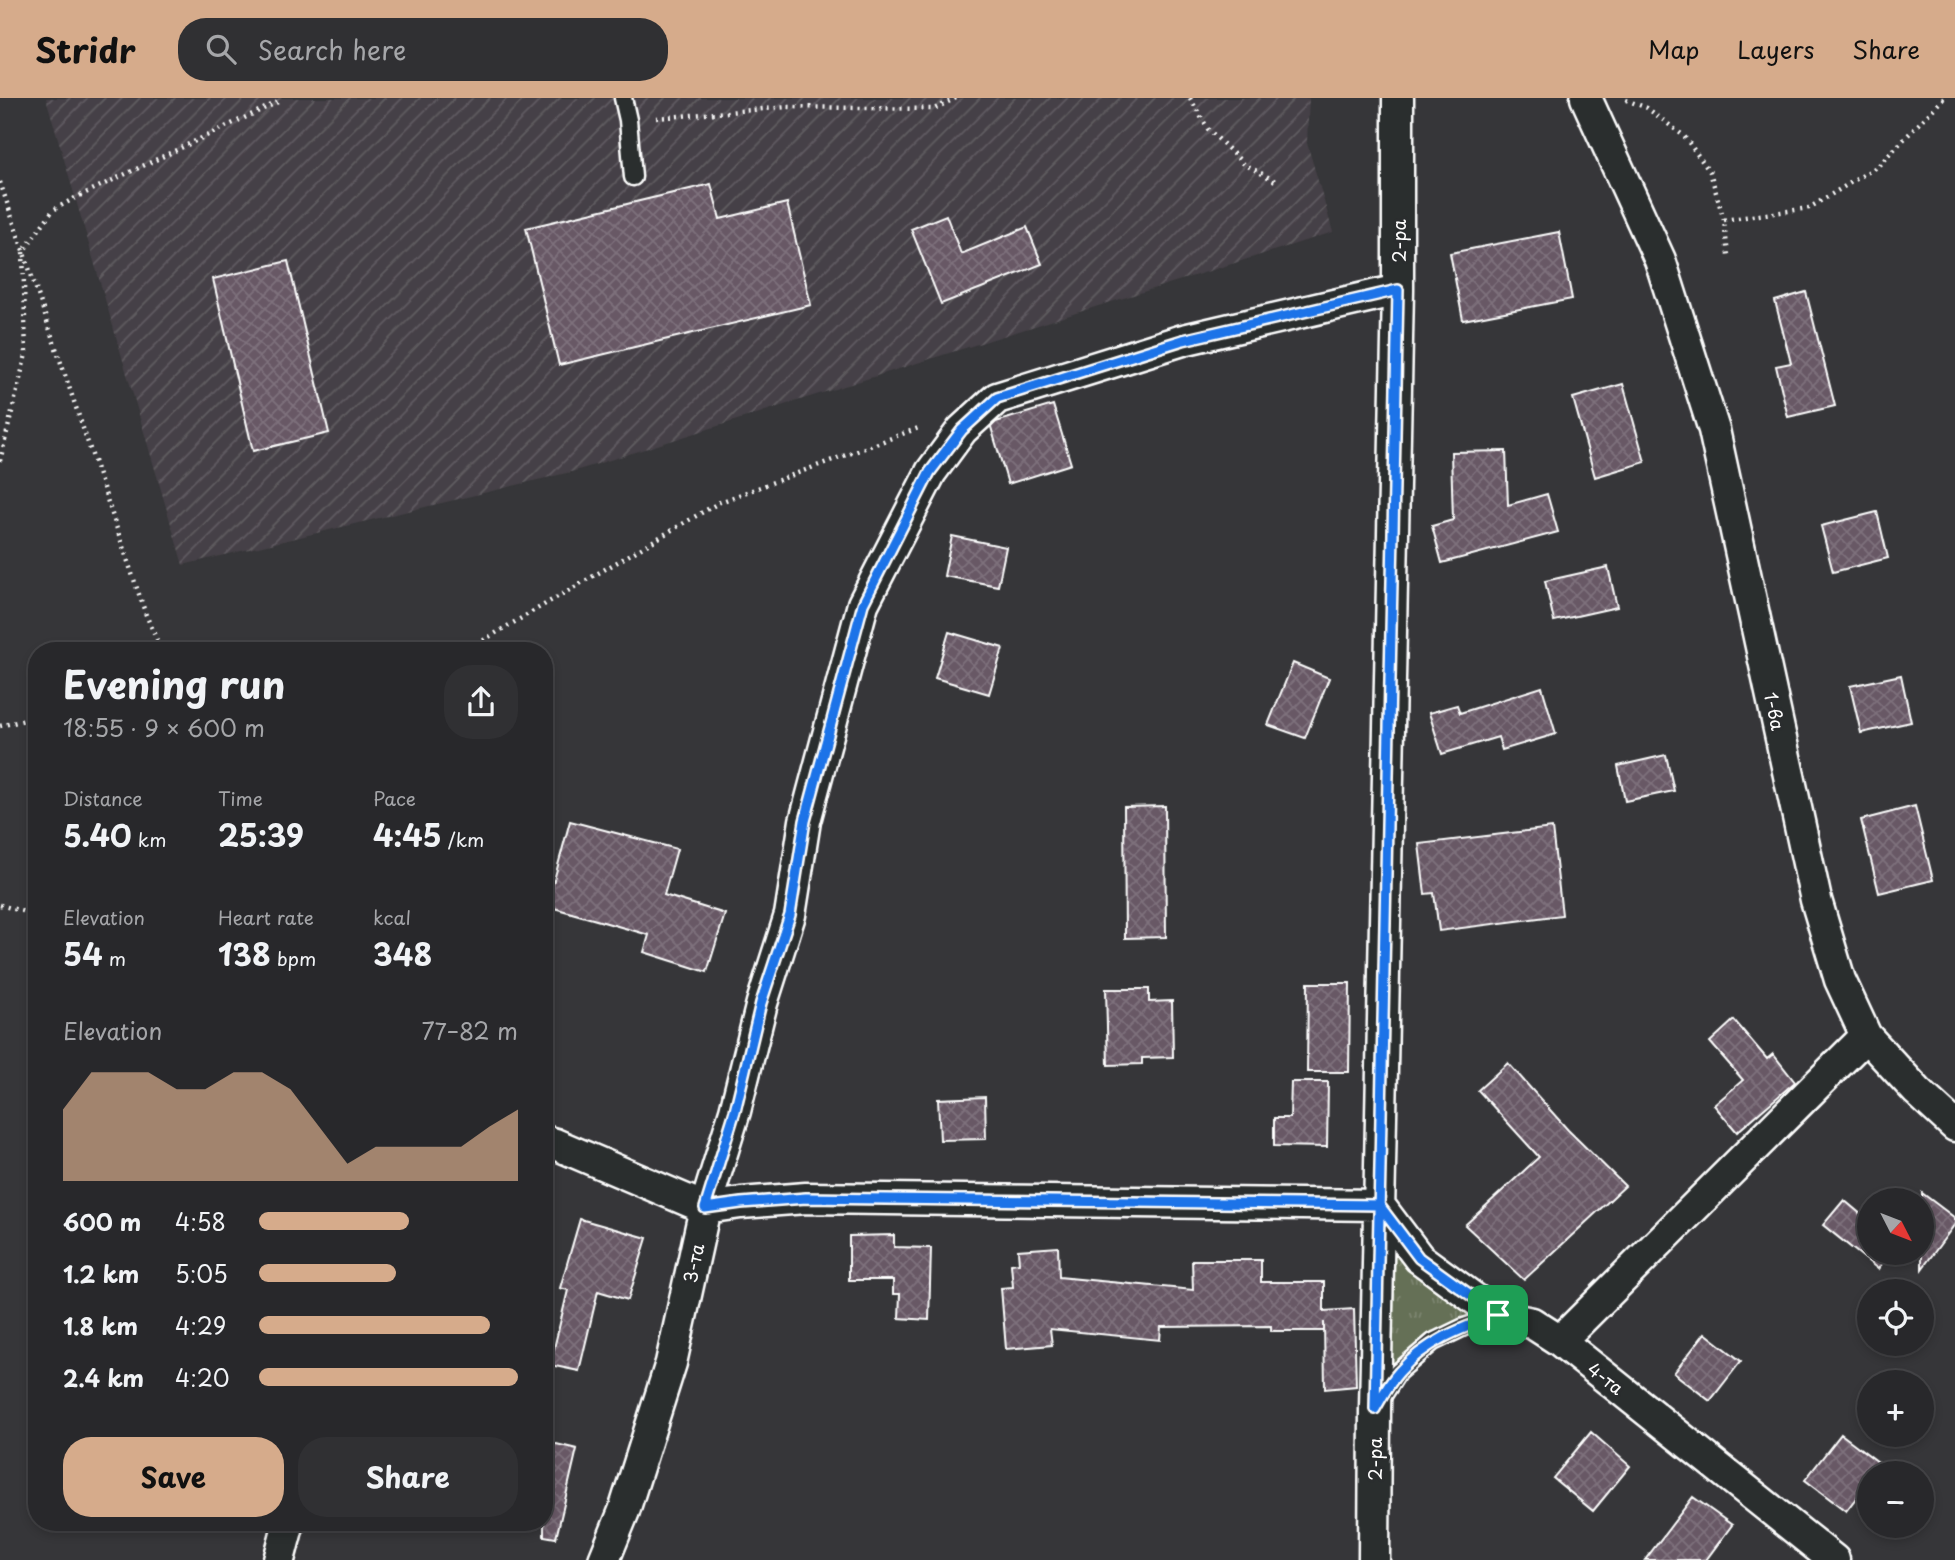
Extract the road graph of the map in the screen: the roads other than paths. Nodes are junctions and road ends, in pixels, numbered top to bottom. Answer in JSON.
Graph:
{"nodes":[{"id":1,"x":623,"y":98,"type":"edge"},
{"id":2,"x":1398,"y":98,"type":"edge"},
{"id":3,"x":1586,"y":98,"type":"edge"},
{"id":4,"x":633,"y":177,"type":"dead end"},
{"id":5,"x":1398,"y":290,"type":"junction"},
{"id":6,"x":1866,"y":1036,"type":"junction"},
{"id":7,"x":1955,"y":1126,"type":"edge"},
{"id":8,"x":553,"y":1143,"type":"edge"},
{"id":9,"x":1379,"y":1205,"type":"junction"},
{"id":10,"x":705,"y":1208,"type":"junction"},
{"id":11,"x":1498,"y":1315,"type":"junction"},
{"id":12,"x":1560,"y":1342,"type":"junction"},
{"id":13,"x":1375,"y":1409,"type":"junction"},
{"id":14,"x":287,"y":1531,"type":"edge"},
{"id":15,"x":279,"y":1560,"type":"edge"},
{"id":16,"x":604,"y":1560,"type":"edge"},
{"id":17,"x":1374,"y":1560,"type":"edge"},
{"id":18,"x":1834,"y":1560,"type":"edge"}],
"edges":[{"from":1,"to":4,"type":"lane"},
{"from":2,"to":5,"type":"street","name":"2-ра"},
{"from":3,"to":6,"type":"street","name":"1-ва"},
{"from":5,"to":9,"type":"street","name":"2-ра"},
{"from":5,"to":10,"type":"street","name":"3-та"},
{"from":6,"to":7,"type":"street","name":"1-ва"},
{"from":6,"to":12,"type":"street"},
{"from":8,"to":10,"type":"street"},
{"from":9,"to":10,"type":"street"},
{"from":9,"to":11,"type":"street","name":"4-та"},
{"from":9,"to":13,"type":"street","name":"2-ра"},
{"from":10,"to":16,"type":"street","name":"3-та"},
{"from":11,"to":12,"type":"street","name":"4-та"},
{"from":11,"to":13,"type":"lane"},
{"from":12,"to":18,"type":"street","name":"4-та"},
{"from":13,"to":17,"type":"street","name":"2-ра"},
{"from":14,"to":15,"type":"street"}]}
